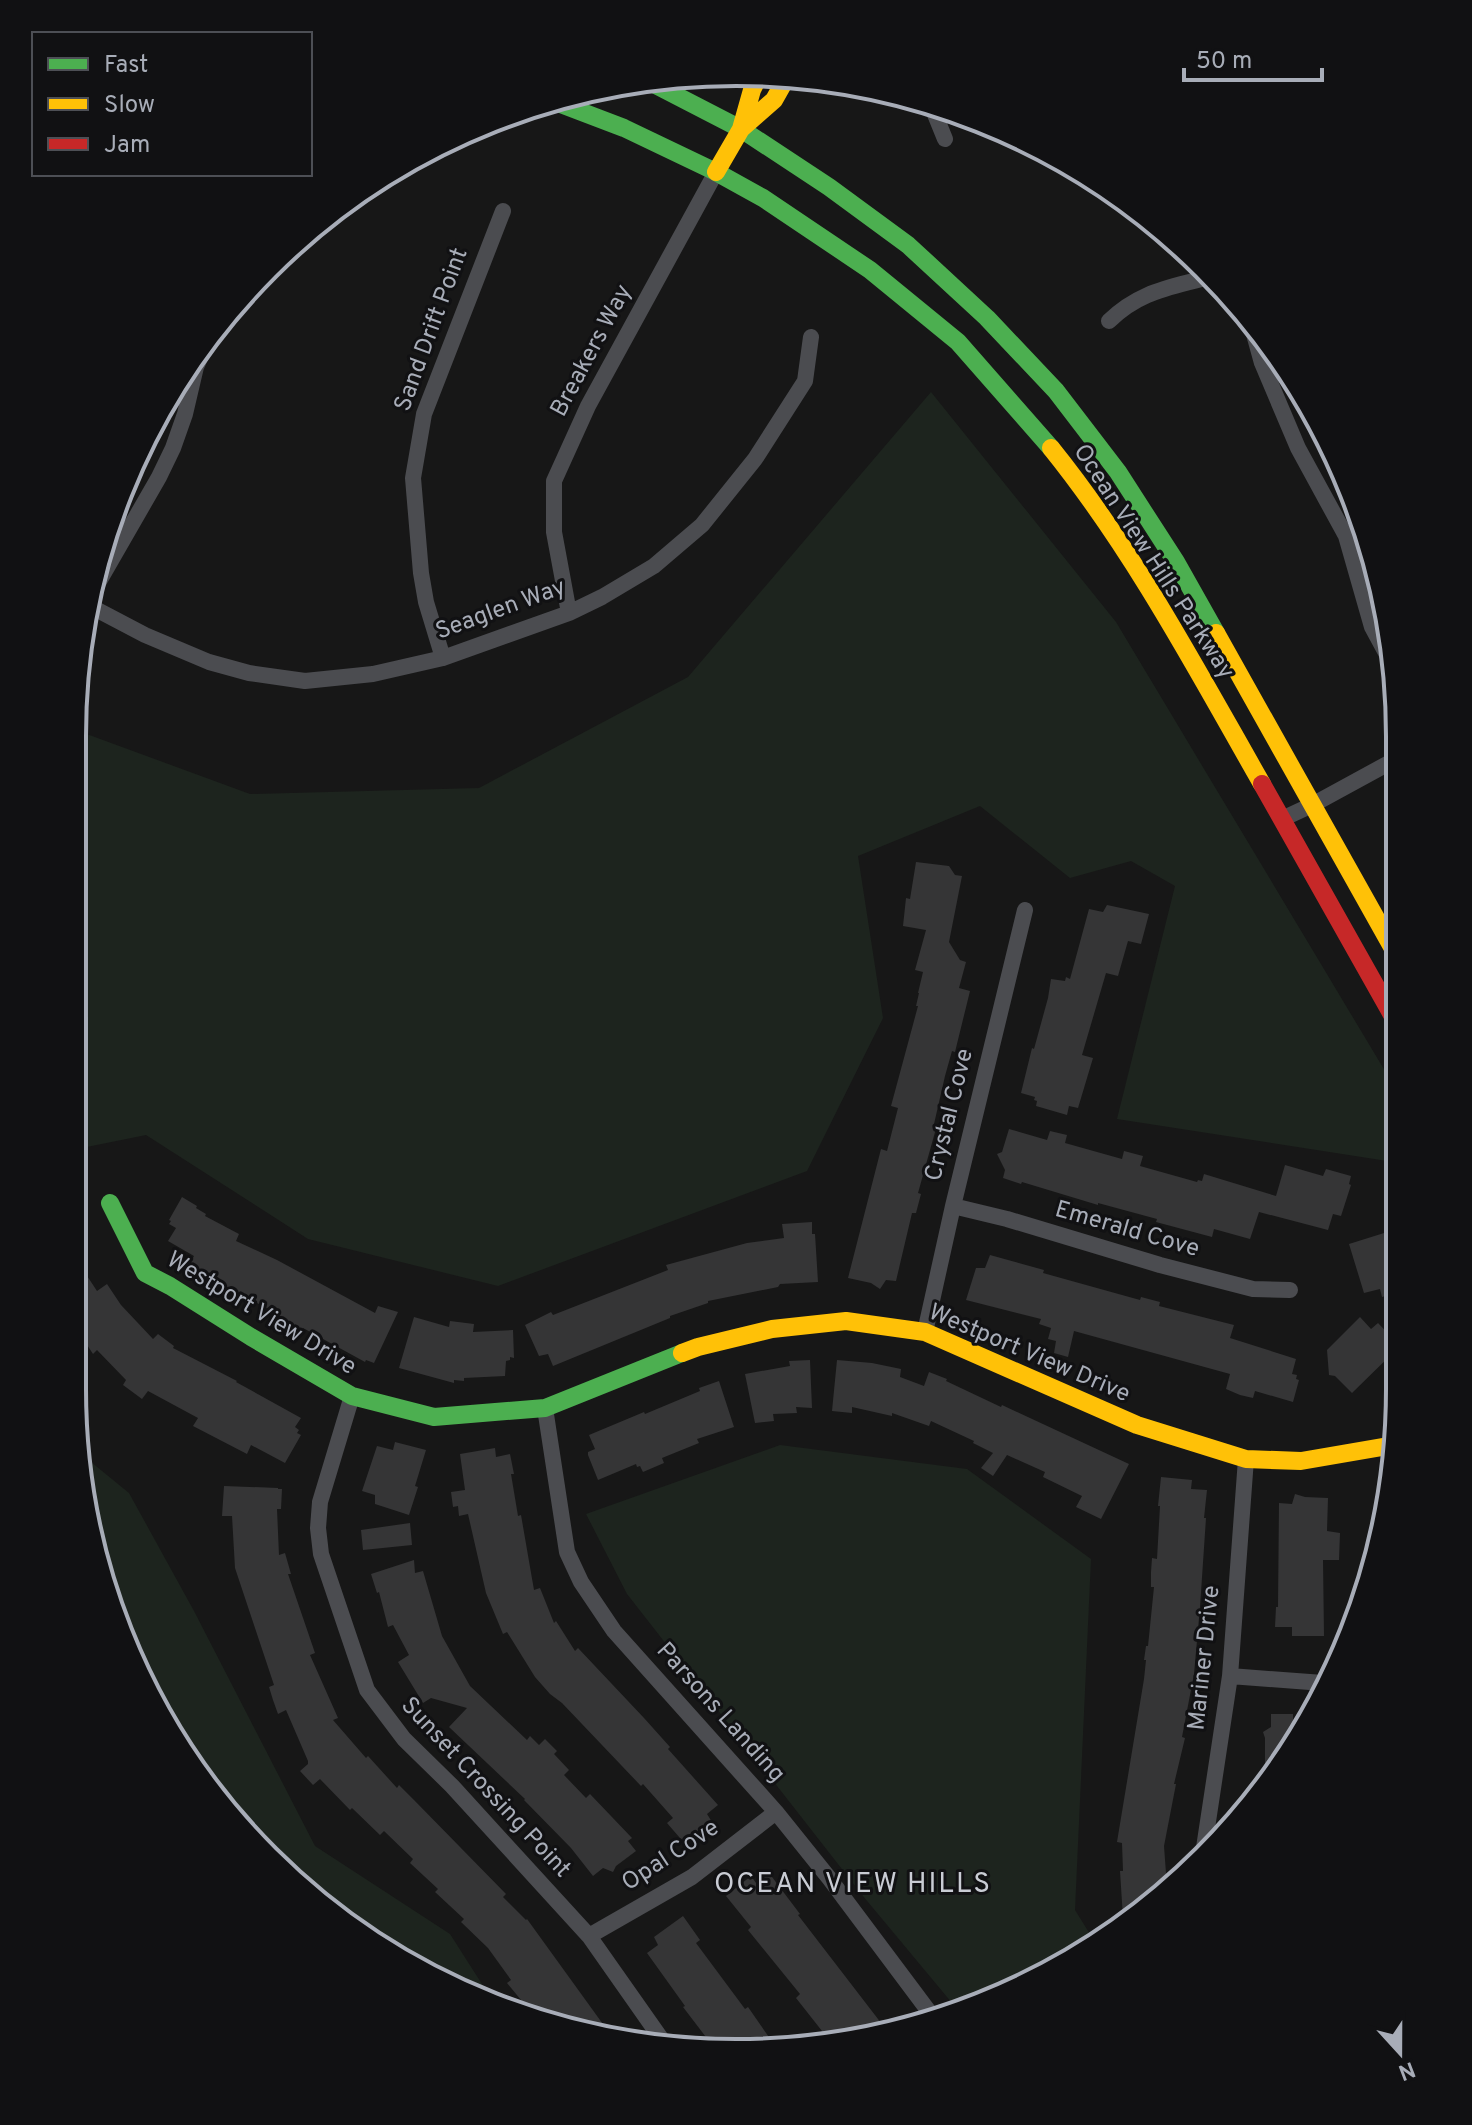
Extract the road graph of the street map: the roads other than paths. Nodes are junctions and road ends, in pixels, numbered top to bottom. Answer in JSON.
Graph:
{"nodes":[{"id":1,"x":754,"y":86,"type":"edge"},
{"id":2,"x":781,"y":87,"type":"edge"},
{"id":3,"x":666,"y":90,"type":"edge"},
{"id":4,"x":570,"y":107,"type":"edge"},
{"id":5,"x":936,"y":117,"type":"edge"},
{"id":6,"x":741,"y":129,"type":"junction"},
{"id":7,"x":945,"y":139,"type":"dead end"},
{"id":8,"x":716,"y":172,"type":"junction"},
{"id":9,"x":503,"y":211,"type":"dead end"},
{"id":10,"x":1199,"y":280,"type":"edge"},
{"id":11,"x":1109,"y":321,"type":"dead end"},
{"id":12,"x":811,"y":337,"type":"dead end"},
{"id":13,"x":1258,"y":349,"type":"edge"},
{"id":14,"x":193,"y":380,"type":"edge"},
{"id":15,"x":109,"y":563,"type":"edge"},
{"id":16,"x":98,"y":610,"type":"edge"},
{"id":17,"x":569,"y":613,"type":"junction"},
{"id":18,"x":1378,"y":639,"type":"edge"},
{"id":19,"x":443,"y":658,"type":"junction"},
{"id":20,"x":1386,"y":765,"type":"edge"},
{"id":21,"x":1312,"y":805,"type":"junction"},
{"id":22,"x":1282,"y":819,"type":"junction"},
{"id":23,"x":1025,"y":910,"type":"dead end"},
{"id":24,"x":1386,"y":936,"type":"edge"},
{"id":25,"x":1386,"y":1004,"type":"edge"},
{"id":26,"x":110,"y":1203,"type":"dead end"},
{"id":27,"x":953,"y":1206,"type":"junction"},
{"id":28,"x":1290,"y":1290,"type":"dead end"},
{"id":29,"x":925,"y":1332,"type":"junction"},
{"id":30,"x":352,"y":1396,"type":"junction"},
{"id":31,"x":545,"y":1408,"type":"junction"},
{"id":32,"x":1383,"y":1447,"type":"edge"},
{"id":33,"x":1246,"y":1459,"type":"junction"},
{"id":34,"x":1230,"y":1676,"type":"junction"},
{"id":35,"x":1316,"y":1682,"type":"edge"},
{"id":36,"x":776,"y":1812,"type":"junction"},
{"id":37,"x":1205,"y":1839,"type":"edge"},
{"id":38,"x":589,"y":1936,"type":"junction"},
{"id":39,"x":928,"y":2010,"type":"edge"},
{"id":40,"x":658,"y":2034,"type":"edge"}],
"edges":[{"from":1,"to":6,"type":"main road"},
{"from":2,"to":6,"type":"main road"},
{"from":3,"to":6,"type":"main road","name":"Ocean View Hills Parkway"},
{"from":4,"to":8,"type":"main road","name":"Ocean View Hills Parkway"},
{"from":5,"to":7,"type":"street"},
{"from":6,"to":8,"type":"main road","name":"Breakers Way"},
{"from":6,"to":21,"type":"main road","name":"Ocean View Hills Parkway"},
{"from":8,"to":17,"type":"street","name":"Breakers Way"},
{"from":8,"to":22,"type":"main road","name":"Ocean View Hills Parkway"},
{"from":9,"to":19,"type":"street","name":"Sand Drift Point"},
{"from":10,"to":11,"type":"street"},
{"from":12,"to":17,"type":"street","name":"Seaglen Way"},
{"from":13,"to":18,"type":"street"},
{"from":14,"to":15,"type":"street"},
{"from":16,"to":19,"type":"street","name":"Seaglen Way"},
{"from":17,"to":19,"type":"street","name":"Seaglen Way"},
{"from":20,"to":21,"type":"street"},
{"from":21,"to":22,"type":"street"},
{"from":21,"to":24,"type":"main road","name":"Ocean View Hills Parkway"},
{"from":22,"to":25,"type":"main road","name":"Ocean View Hills Parkway"},
{"from":23,"to":27,"type":"street","name":"Crystal Cove"},
{"from":26,"to":30,"type":"main road","name":"Westport View Drive"},
{"from":27,"to":28,"type":"street","name":"Emerald Cove"},
{"from":27,"to":29,"type":"street","name":"Crystal Cove"},
{"from":29,"to":31,"type":"main road","name":"Westport View Drive"},
{"from":29,"to":33,"type":"main road","name":"Westport View Drive"},
{"from":30,"to":31,"type":"main road","name":"Westport View Drive"},
{"from":30,"to":38,"type":"street","name":"Sunset Crossing Point"},
{"from":31,"to":36,"type":"street","name":"Parsons Landing"},
{"from":32,"to":33,"type":"main road","name":"Westport View Drive"},
{"from":33,"to":34,"type":"street","name":"Mariner Drive"},
{"from":34,"to":35,"type":"street"},
{"from":34,"to":37,"type":"street","name":"Mariner Drive"},
{"from":36,"to":38,"type":"street","name":"Opal Cove"},
{"from":36,"to":39,"type":"street","name":"Parsons Landing"},
{"from":38,"to":40,"type":"street","name":"Sunset Crossing Point"}]}
